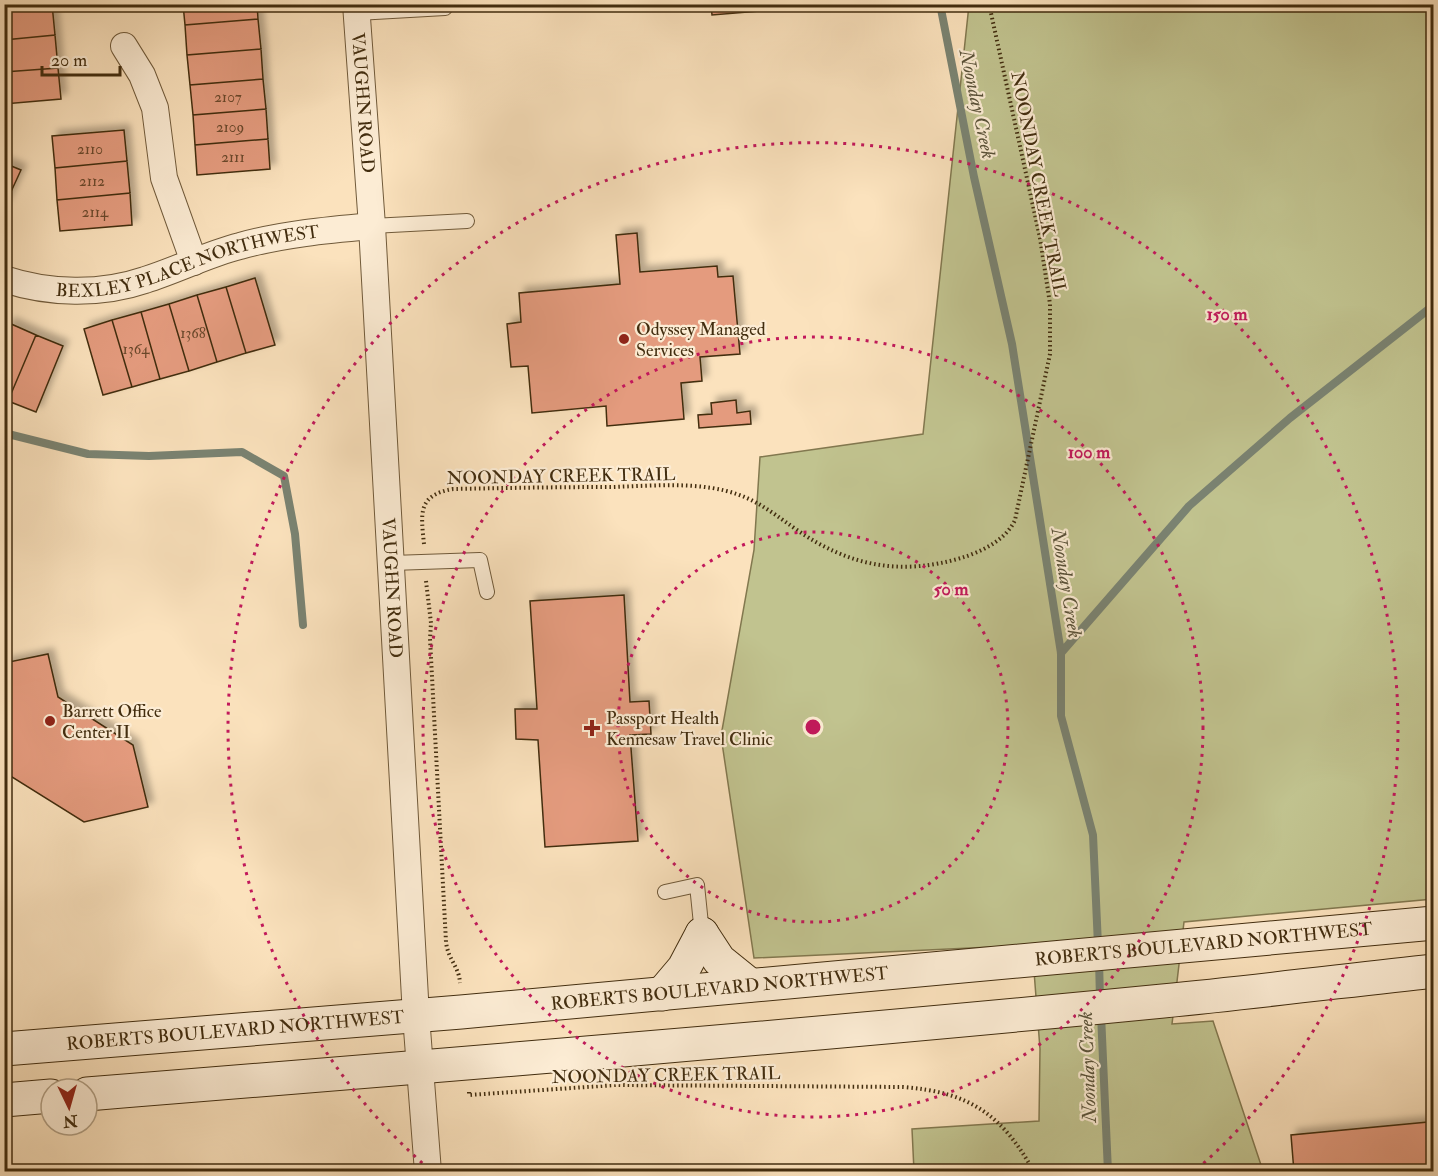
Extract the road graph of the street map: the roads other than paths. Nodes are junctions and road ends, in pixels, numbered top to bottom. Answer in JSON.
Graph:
{"nodes":[{"id":1,"x":446,"y":8,"type":"dead end"},
{"id":2,"x":356,"y":9,"type":"edge"},
{"id":3,"x":124,"y":46,"type":"dead end"},
{"id":4,"x":467,"y":221,"type":"dead end"},
{"id":5,"x":372,"y":226,"type":"junction"},
{"id":6,"x":194,"y":262,"type":"junction"},
{"id":7,"x":4,"y":279,"type":"edge"},
{"id":8,"x":392,"y":563,"type":"junction"},
{"id":9,"x":487,"y":592,"type":"dead end"},
{"id":10,"x":665,"y":892,"type":"dead end"},
{"id":11,"x":1434,"y":923,"type":"edge"},
{"id":12,"x":702,"y":934,"type":"junction"},
{"id":13,"x":1434,"y":971,"type":"edge"},
{"id":14,"x":750,"y":986,"type":"junction"},
{"id":15,"x":662,"y":994,"type":"junction"},
{"id":16,"x":416,"y":1016,"type":"junction"},
{"id":17,"x":4,"y":1049,"type":"edge"},
{"id":18,"x":420,"y":1067,"type":"junction"},
{"id":19,"x":99,"y":1093,"type":"edge"},
{"id":20,"x":39,"y":1097,"type":"edge"},
{"id":21,"x":4,"y":1100,"type":"edge"},
{"id":22,"x":428,"y":1172,"type":"edge"}],
"edges":[{"from":1,"to":2,"type":"lane"},
{"from":2,"to":5,"type":"street","name":"VAUGHN ROAD"},
{"from":3,"to":6,"type":"street"},
{"from":4,"to":5,"type":"lane"},
{"from":5,"to":6,"type":"street","name":"BEXLEY PLACE NORTHWEST"},
{"from":5,"to":8,"type":"street","name":"VAUGHN ROAD"},
{"from":6,"to":7,"type":"street","name":"BEXLEY PLACE NORTHWEST"},
{"from":8,"to":9,"type":"lane"},
{"from":8,"to":16,"type":"street","name":"VAUGHN ROAD"},
{"from":10,"to":12,"type":"lane"},
{"from":11,"to":14,"type":"street","name":"ROBERTS BOULEVARD NORTHWEST"},
{"from":12,"to":14,"type":"street"},
{"from":12,"to":15,"type":"street"},
{"from":13,"to":18,"type":"street"},
{"from":14,"to":15,"type":"street","name":"ROBERTS BOULEVARD NORTHWEST"},
{"from":15,"to":16,"type":"street","name":"ROBERTS BOULEVARD NORTHWEST"},
{"from":16,"to":17,"type":"street","name":"ROBERTS BOULEVARD NORTHWEST"},
{"from":16,"to":18,"type":"street","name":"VAUGHN ROAD"},
{"from":18,"to":19,"type":"street"},
{"from":18,"to":22,"type":"street","name":"VAUGHN ROAD"},
{"from":20,"to":21,"type":"street"}]}
